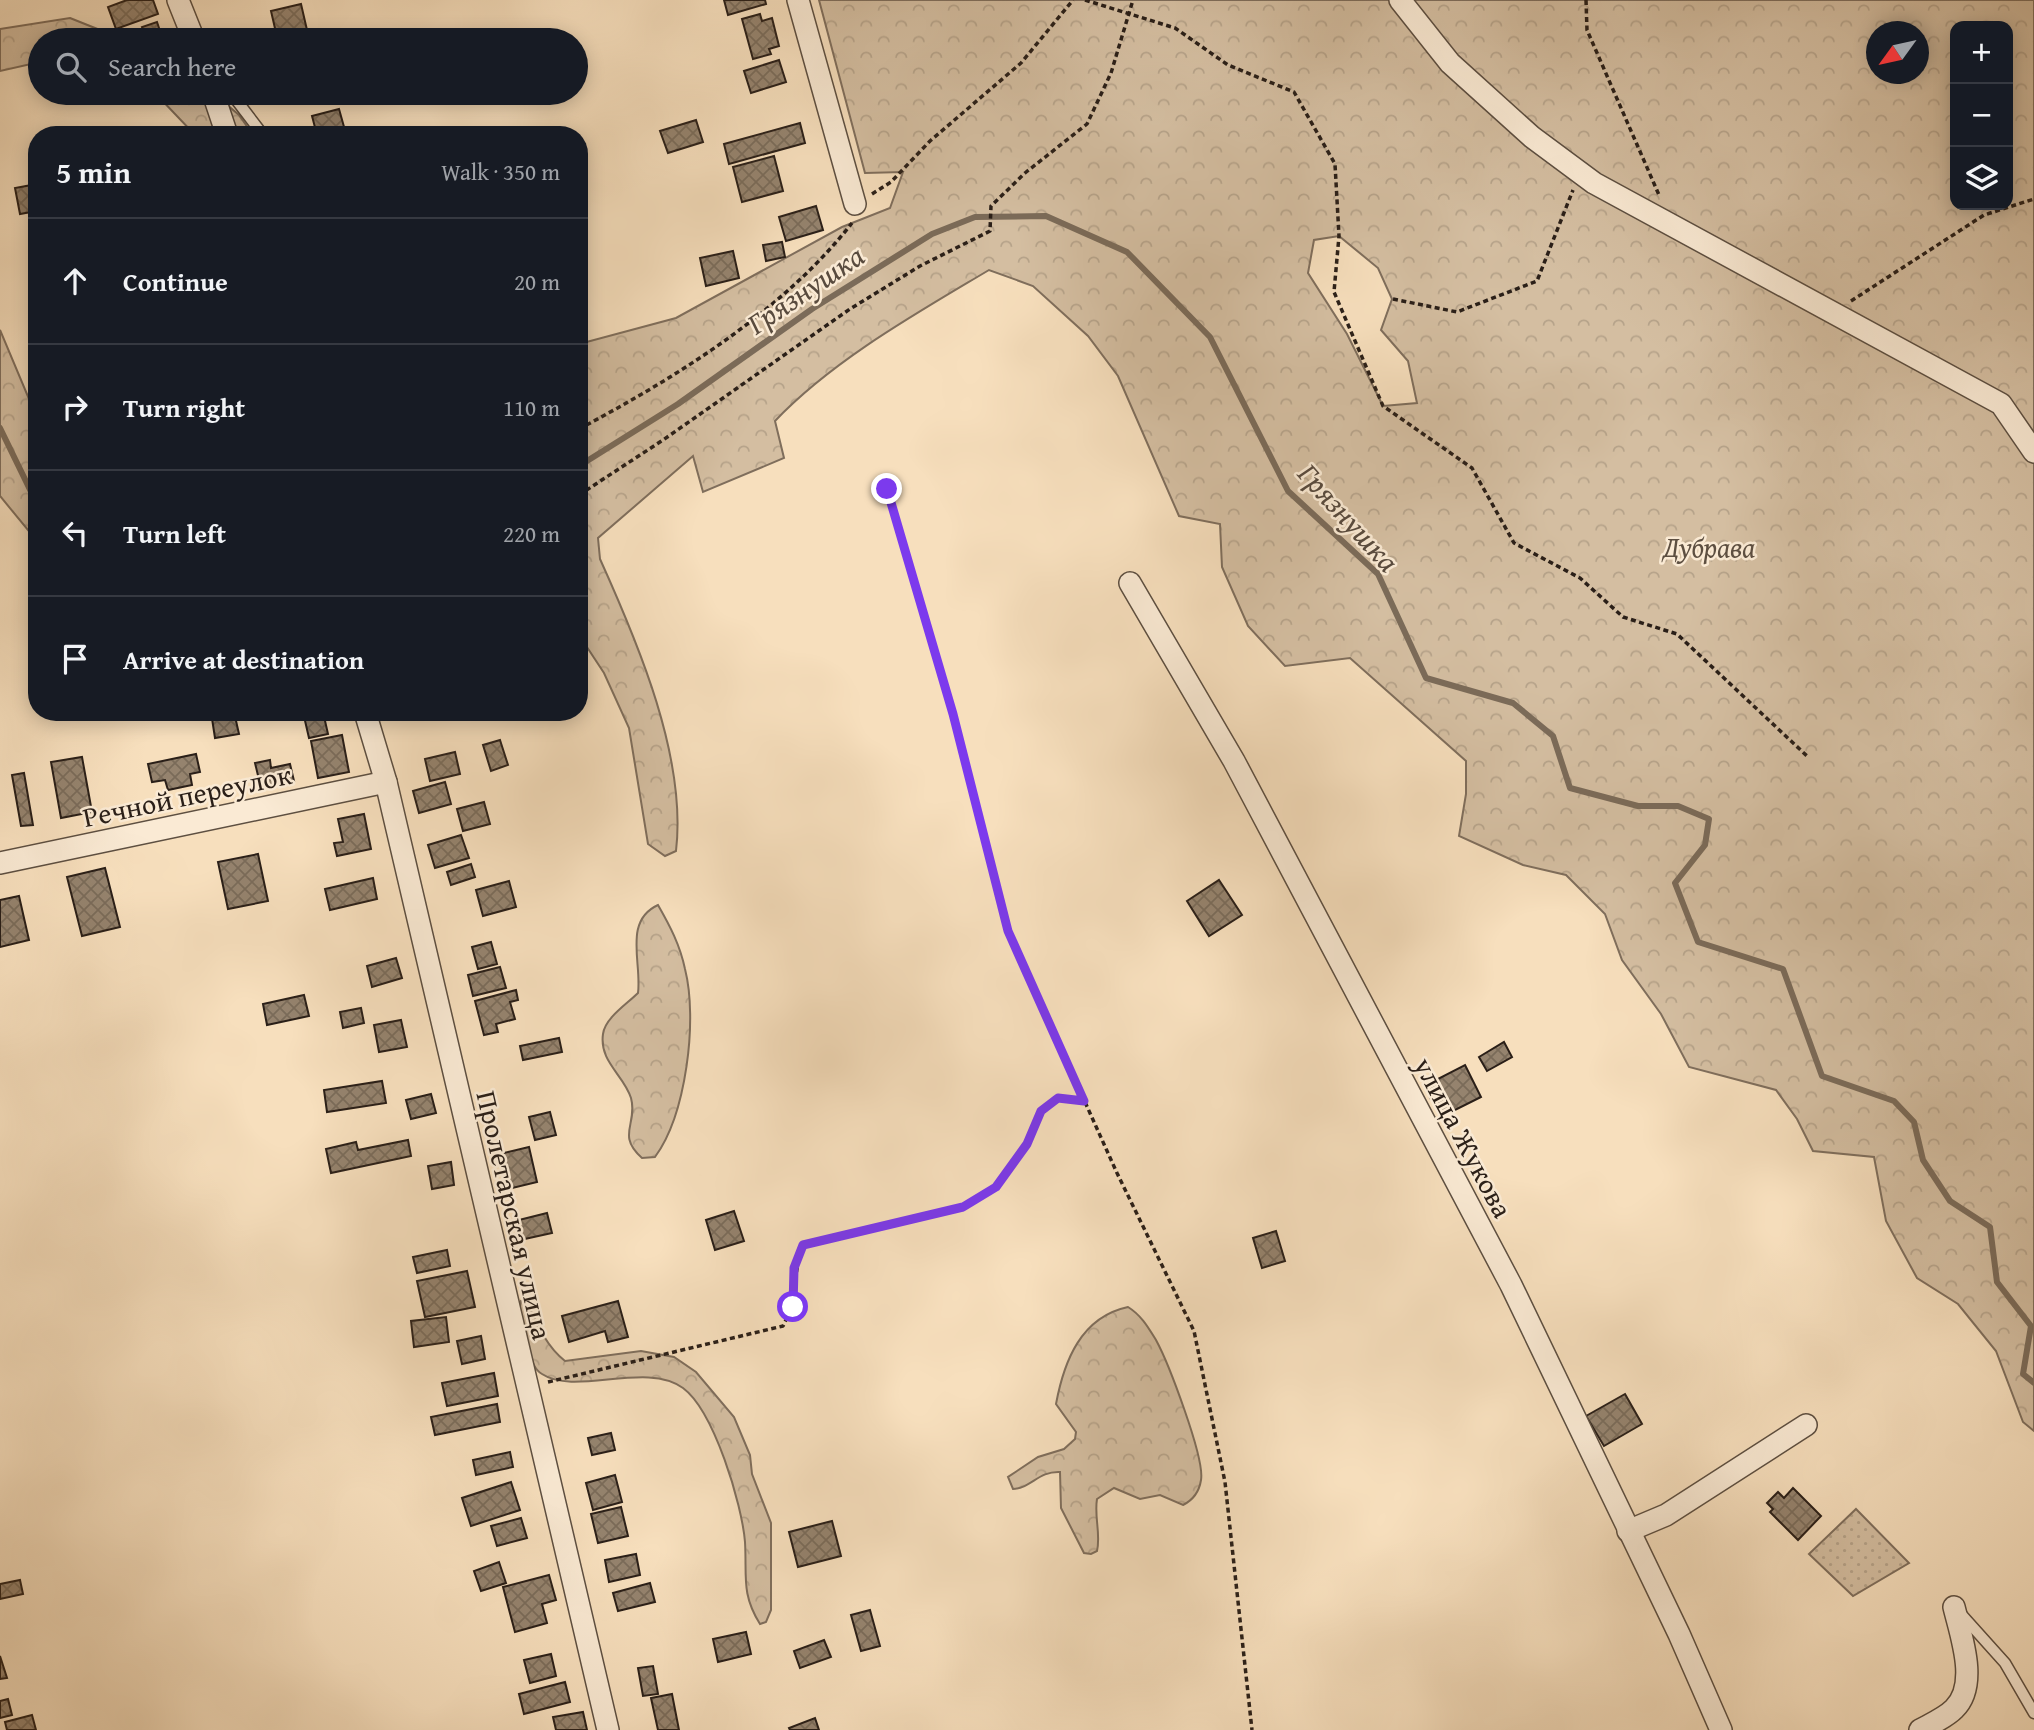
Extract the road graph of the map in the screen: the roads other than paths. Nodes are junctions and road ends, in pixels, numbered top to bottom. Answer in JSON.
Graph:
{"nodes":[{"id":1,"x":178,"y":0,"type":"edge"},
{"id":2,"x":798,"y":0,"type":"edge"},
{"id":3,"x":1400,"y":0,"type":"edge"},
{"id":4,"x":189,"y":28,"type":"edge"},
{"id":5,"x":217,"y":105,"type":"edge"},
{"id":6,"x":240,"y":105,"type":"edge"},
{"id":7,"x":224,"y":126,"type":"edge"},
{"id":8,"x":256,"y":126,"type":"edge"},
{"id":9,"x":855,"y":204,"type":"road end"},
{"id":10,"x":2034,"y":452,"type":"edge"},
{"id":11,"x":1130,"y":583,"type":"dead end"},
{"id":12,"x":368,"y":721,"type":"edge"},
{"id":13,"x":386,"y":782,"type":"junction"},
{"id":14,"x":0,"y":863,"type":"edge"},
{"id":15,"x":1806,"y":1424,"type":"dead end"},
{"id":16,"x":1628,"y":1531,"type":"junction"},
{"id":17,"x":1954,"y":1607,"type":"joint"},
{"id":18,"x":2034,"y":1713,"type":"edge"},
{"id":19,"x":608,"y":1730,"type":"edge"},
{"id":20,"x":1721,"y":1730,"type":"edge"},
{"id":21,"x":1920,"y":1730,"type":"edge"}],
"edges":[{"from":1,"to":4,"type":"street"},
{"from":2,"to":9,"type":"street"},
{"from":3,"to":10,"type":"street"},
{"from":5,"to":7,"type":"street"},
{"from":6,"to":8,"type":"lane"},
{"from":11,"to":16,"type":"street","name":"улица Жукова"},
{"from":12,"to":13,"type":"street","name":"Пролетарская улица"},
{"from":13,"to":14,"type":"street","name":"Речной переулок"},
{"from":13,"to":19,"type":"street","name":"Пролетарская улица"},
{"from":15,"to":16,"type":"street"},
{"from":16,"to":20,"type":"street","name":"улица Жукова"},
{"from":17,"to":18,"type":"lane"},
{"from":17,"to":21,"type":"street"}]}
